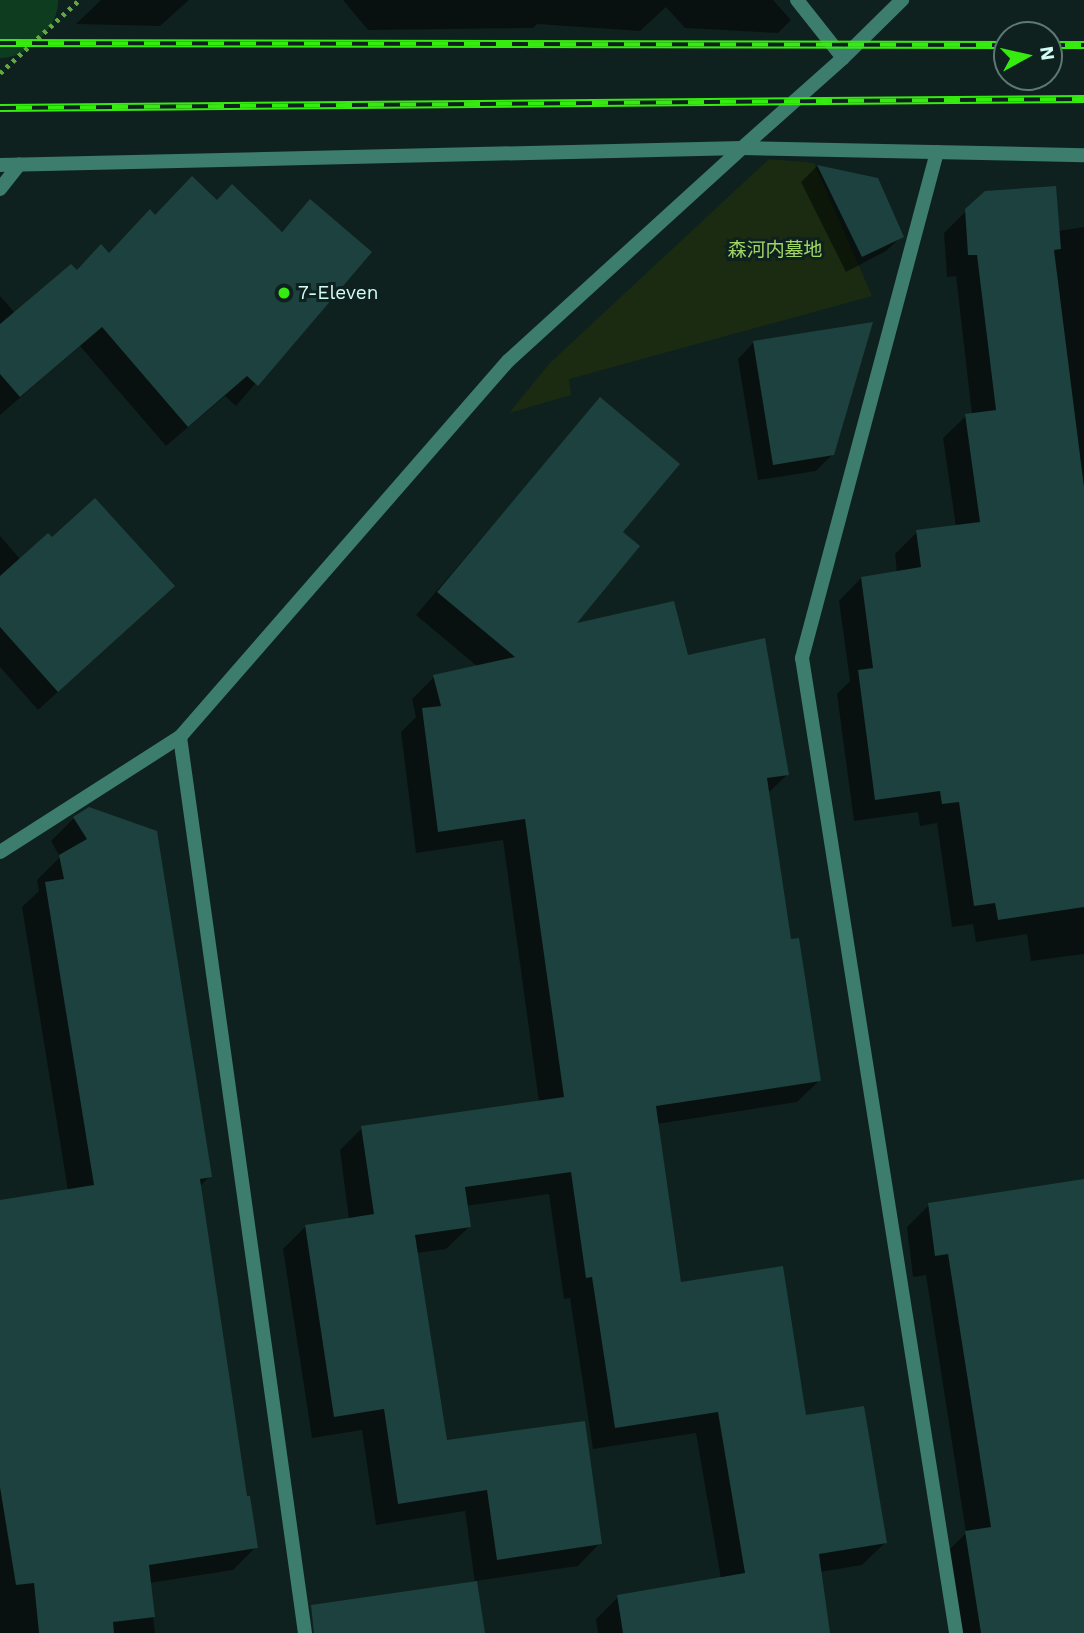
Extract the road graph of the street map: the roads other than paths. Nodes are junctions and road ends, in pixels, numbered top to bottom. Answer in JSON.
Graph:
{"nodes":[{"id":1,"x":797,"y":0,"type":"edge"},
{"id":2,"x":902,"y":0,"type":"edge"},
{"id":3,"x":843,"y":58,"type":"junction"},
{"id":4,"x":742,"y":148,"type":"junction"},
{"id":5,"x":937,"y":152,"type":"junction"},
{"id":6,"x":1084,"y":155,"type":"edge"},
{"id":7,"x":0,"y":165,"type":"edge"},
{"id":8,"x":19,"y":165,"type":"junction"},
{"id":9,"x":0,"y":189,"type":"edge"},
{"id":10,"x":180,"y":737,"type":"junction"},
{"id":11,"x":0,"y":852,"type":"edge"},
{"id":12,"x":304,"y":1633,"type":"edge"},
{"id":13,"x":956,"y":1633,"type":"edge"}],
"edges":[{"from":1,"to":3,"type":"street"},
{"from":2,"to":3,"type":"street"},
{"from":3,"to":4,"type":"street"},
{"from":4,"to":5,"type":"street"},
{"from":4,"to":8,"type":"street"},
{"from":4,"to":10,"type":"street"},
{"from":5,"to":6,"type":"street"},
{"from":5,"to":13,"type":"street"},
{"from":7,"to":8,"type":"street"},
{"from":8,"to":9,"type":"street"},
{"from":10,"to":11,"type":"street"},
{"from":10,"to":12,"type":"street"}]}
